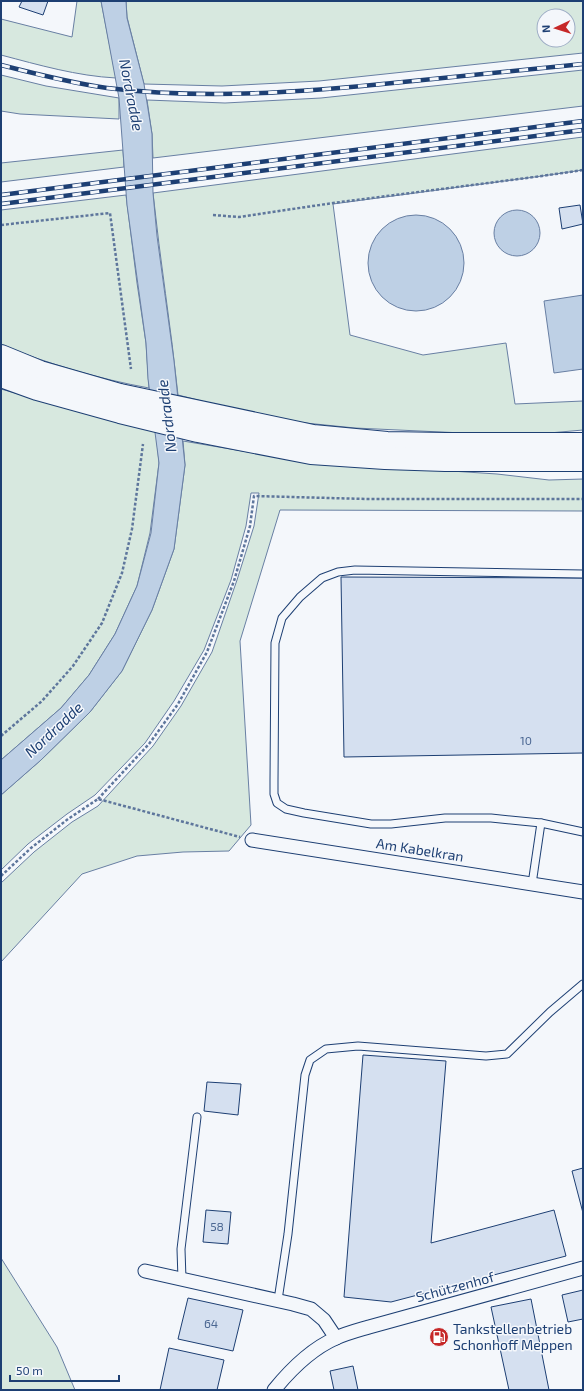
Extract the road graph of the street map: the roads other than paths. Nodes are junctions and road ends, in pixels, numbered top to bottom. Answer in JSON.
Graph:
{"nodes":[{"id":1,"x":1,"y":356,"type":"edge"},
{"id":2,"x":1,"y":376,"type":"edge"},
{"id":3,"x":120,"y":404,"type":"junction"},
{"id":4,"x":198,"y":422,"type":"junction"},
{"id":5,"x":583,"y":444,"type":"edge"},
{"id":6,"x":583,"y":460,"type":"edge"},
{"id":7,"x":583,"y":574,"type":"edge"},
{"id":8,"x":541,"y":824,"type":"junction"},
{"id":9,"x":583,"y":832,"type":"edge"},
{"id":10,"x":252,"y":840,"type":"road end"},
{"id":11,"x":532,"y":884,"type":"junction"},
{"id":12,"x":583,"y":892,"type":"edge"},
{"id":13,"x":583,"y":984,"type":"edge"},
{"id":14,"x":197,"y":1117,"type":"dead end"},
{"id":15,"x":583,"y":1268,"type":"edge"},
{"id":16,"x":145,"y":1271,"type":"dead end"},
{"id":17,"x":182,"y":1279,"type":"junction"},
{"id":18,"x":278,"y":1300,"type":"junction"},
{"id":19,"x":336,"y":1338,"type":"junction"},
{"id":20,"x":274,"y":1390,"type":"edge"}],
"edges":[{"from":1,"to":3,"type":"highway"},
{"from":2,"to":3,"type":"highway"},
{"from":3,"to":4,"type":"highway"},
{"from":4,"to":5,"type":"highway"},
{"from":4,"to":6,"type":"highway"},
{"from":7,"to":8,"type":"lane"},
{"from":8,"to":9,"type":"lane"},
{"from":8,"to":11,"type":"lane"},
{"from":10,"to":11,"type":"street","name":"Am Kabelkran"},
{"from":11,"to":12,"type":"street","name":"Am Kabelkran"},
{"from":13,"to":18,"type":"lane"},
{"from":14,"to":17,"type":"lane"},
{"from":15,"to":19,"type":"street","name":"Schützenhof"},
{"from":16,"to":17,"type":"street"},
{"from":17,"to":18,"type":"street"},
{"from":18,"to":19,"type":"street"},
{"from":19,"to":20,"type":"street","name":"Schützenhof"}]}
